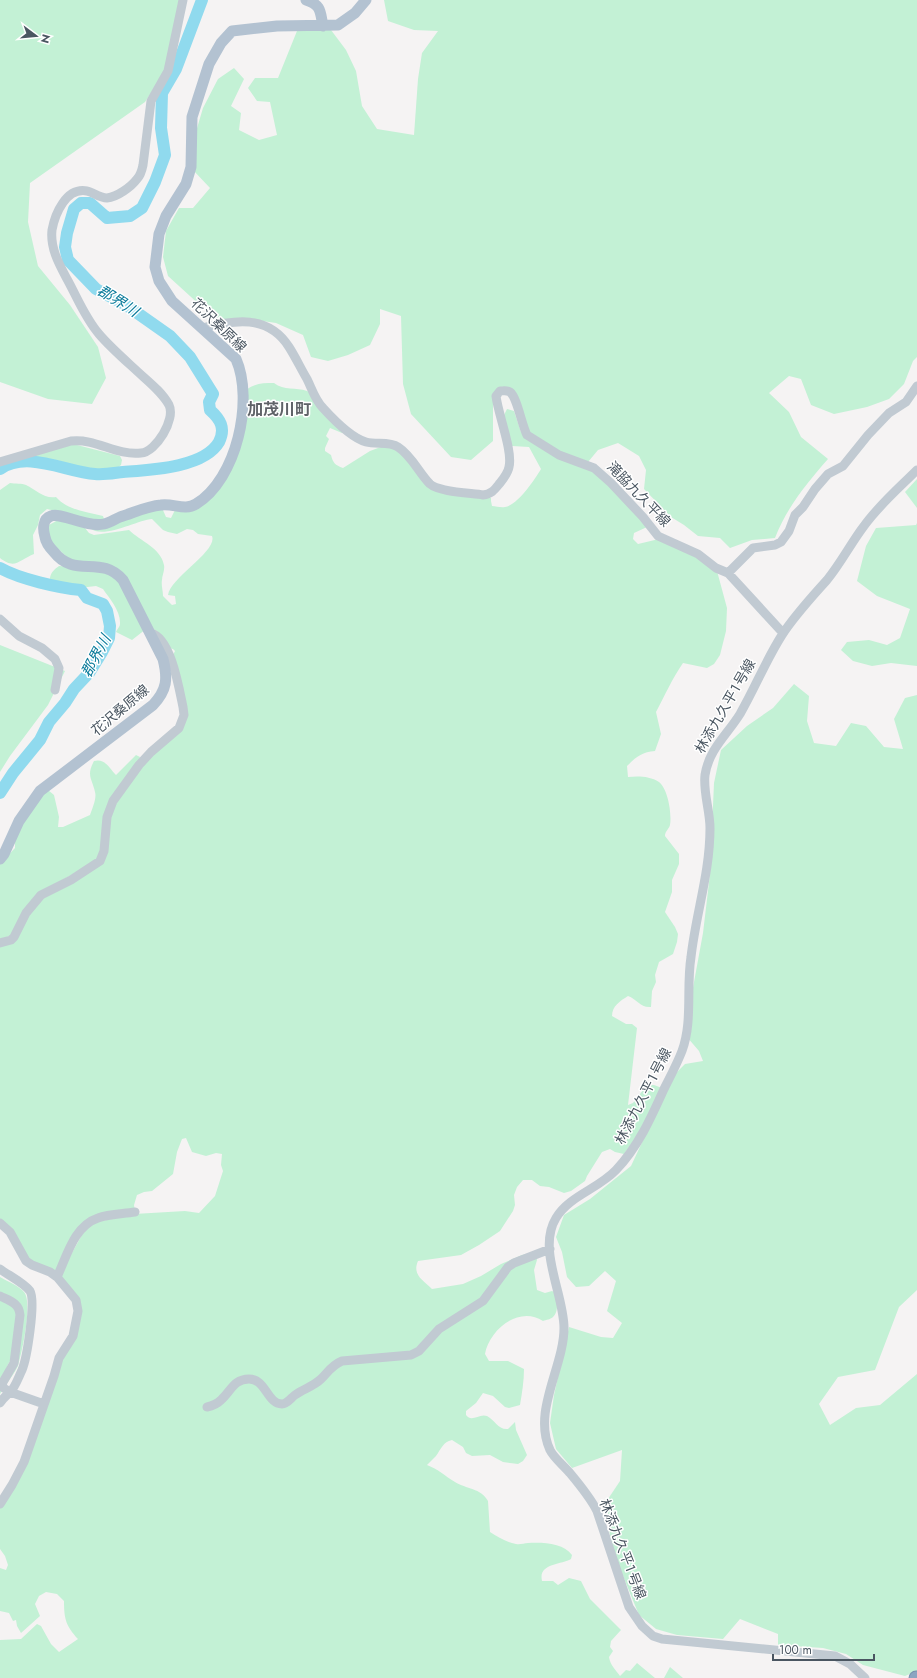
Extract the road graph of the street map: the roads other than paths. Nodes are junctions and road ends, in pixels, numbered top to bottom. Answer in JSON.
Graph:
{"nodes":[{"id":1,"x":183,"y":0,"type":"edge"},
{"id":2,"x":306,"y":0,"type":"edge"},
{"id":3,"x":366,"y":0,"type":"edge"},
{"id":4,"x":323,"y":26,"type":"junction"},
{"id":5,"x":202,"y":328,"type":"junction"},
{"id":6,"x":917,"y":386,"type":"edge"},
{"id":7,"x":0,"y":462,"type":"edge"},
{"id":8,"x":917,"y":470,"type":"edge"},
{"id":9,"x":728,"y":573,"type":"junction"},
{"id":10,"x":0,"y":619,"type":"edge"},
{"id":11,"x":151,"y":633,"type":"junction"},
{"id":12,"x":783,"y":633,"type":"junction"},
{"id":13,"x":55,"y":690,"type":"dead end"},
{"id":14,"x":0,"y":859,"type":"edge"},
{"id":15,"x":0,"y":943,"type":"edge"},
{"id":16,"x":134,"y":1212,"type":"dead end"},
{"id":17,"x":0,"y":1223,"type":"edge"},
{"id":18,"x":550,"y":1249,"type":"junction"},
{"id":19,"x":0,"y":1269,"type":"edge"},
{"id":20,"x":57,"y":1277,"type":"junction"},
{"id":21,"x":0,"y":1296,"type":"edge"},
{"id":22,"x":10,"y":1392,"type":"junction"},
{"id":23,"x":0,"y":1403,"type":"edge"},
{"id":24,"x":44,"y":1404,"type":"junction"},
{"id":25,"x":207,"y":1407,"type":"dead end"},
{"id":26,"x":0,"y":1504,"type":"edge"},
{"id":27,"x":865,"y":1678,"type":"edge"}],
"edges":[{"from":1,"to":7,"type":"street"},
{"from":2,"to":4,"type":"main road"},
{"from":3,"to":4,"type":"main road"},
{"from":4,"to":5,"type":"main road","name":"花沢桑原線"},
{"from":5,"to":9,"type":"street","name":"滝脇九久平線"},
{"from":5,"to":11,"type":"main road","name":"花沢桑原線"},
{"from":6,"to":9,"type":"street"},
{"from":8,"to":12,"type":"street","name":"林添九久平１号線"},
{"from":9,"to":12,"type":"street","name":"滝脇九久平線"},
{"from":10,"to":13,"type":"street"},
{"from":11,"to":14,"type":"main road","name":"花沢桑原線"},
{"from":11,"to":15,"type":"street"},
{"from":12,"to":18,"type":"street","name":"林添九久平１号線"},
{"from":16,"to":20,"type":"street"},
{"from":17,"to":20,"type":"street"},
{"from":18,"to":25,"type":"street"},
{"from":18,"to":27,"type":"street","name":"林添九久平１号線"},
{"from":19,"to":22,"type":"street"},
{"from":20,"to":24,"type":"street"},
{"from":21,"to":22,"type":"street"},
{"from":22,"to":23,"type":"street"},
{"from":22,"to":24,"type":"street"},
{"from":24,"to":26,"type":"street"}]}
